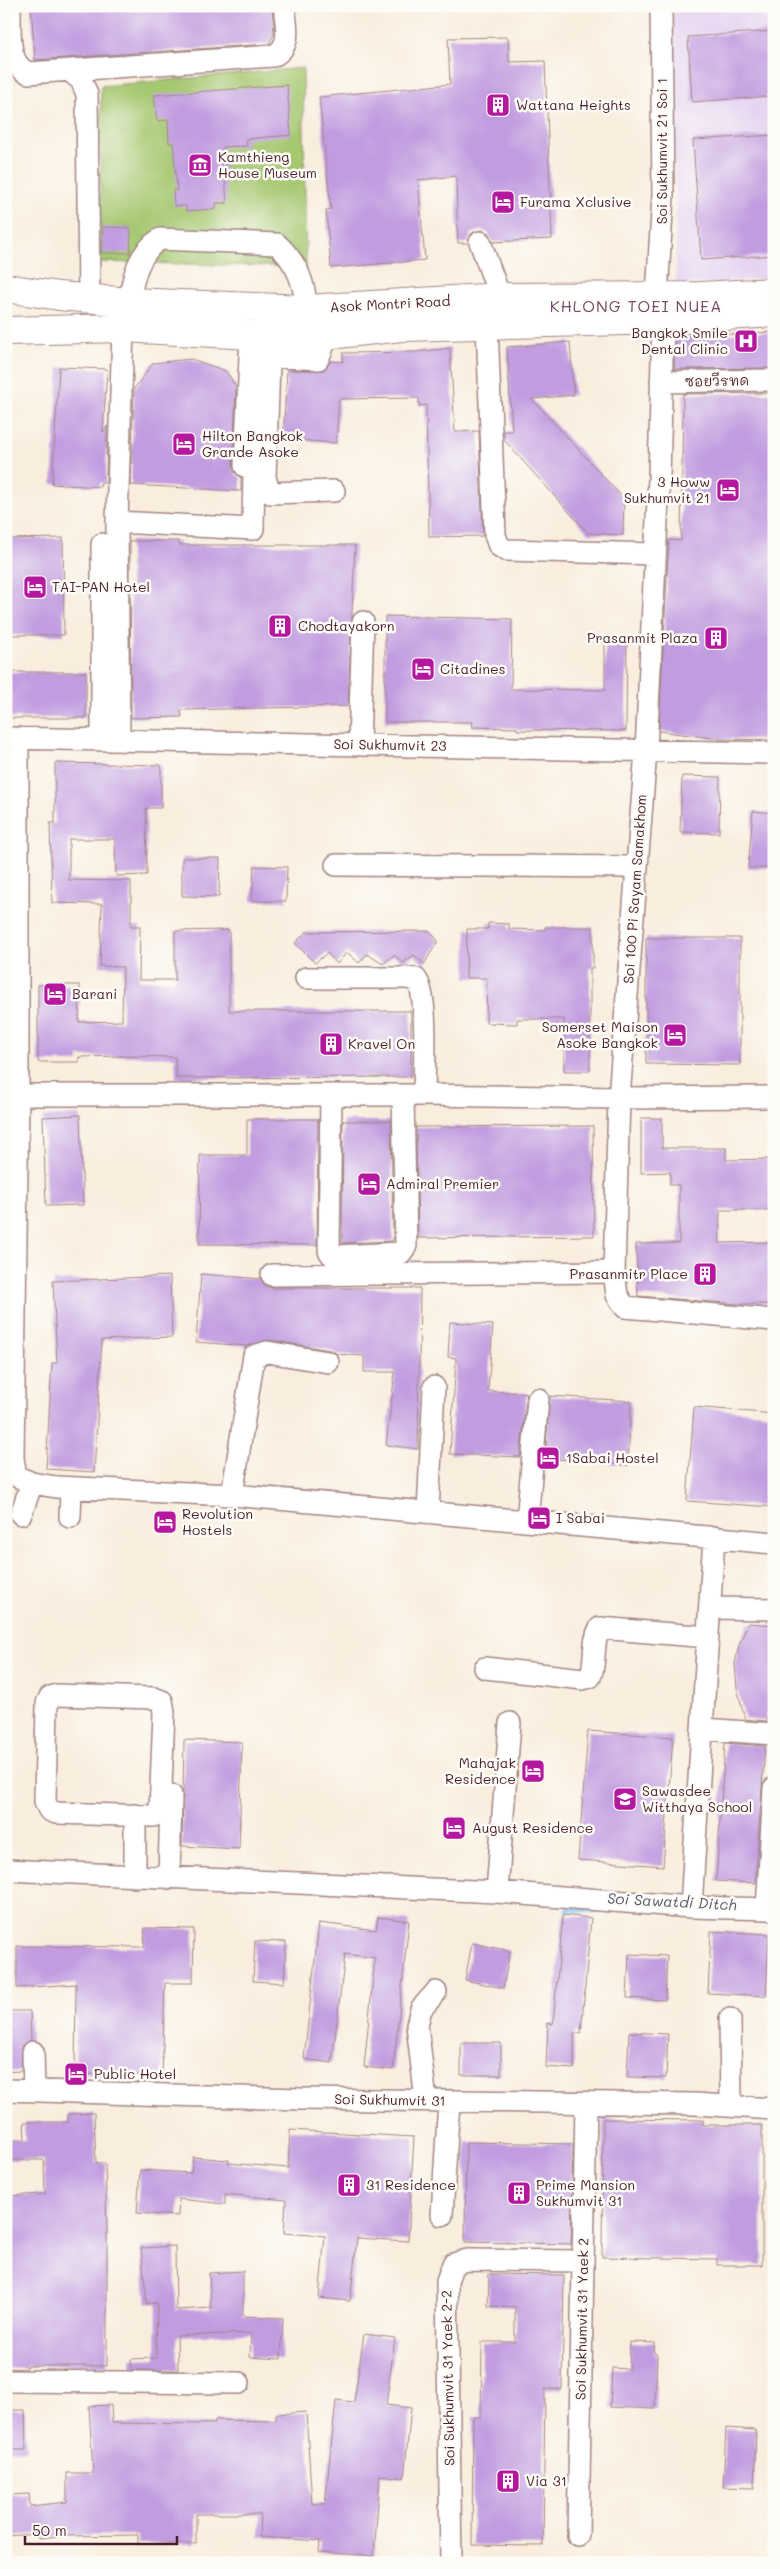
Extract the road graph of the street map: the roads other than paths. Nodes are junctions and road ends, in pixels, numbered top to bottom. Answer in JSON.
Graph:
{"nodes":[{"id":1,"x":10,"y":6,"type":"edge"},
{"id":2,"x":284,"y":6,"type":"edge"},
{"id":3,"x":661,"y":6,"type":"edge"},
{"id":4,"x":70,"y":71,"type":"junction"},
{"id":5,"x":480,"y":242,"type":"dead end"},
{"id":6,"x":6,"y":288,"type":"edge"},
{"id":7,"x":774,"y":292,"type":"edge"},
{"id":8,"x":37,"y":293,"type":"junction"},
{"id":9,"x":6,"y":295,"type":"edge"},
{"id":10,"x":500,"y":297,"type":"junction"},
{"id":11,"x":89,"y":299,"type":"junction"},
{"id":12,"x":128,"y":302,"type":"junction"},
{"id":13,"x":660,"y":308,"type":"junction"},
{"id":14,"x":307,"y":309,"type":"junction"},
{"id":15,"x":774,"y":313,"type":"edge"},
{"id":16,"x":486,"y":324,"type":"junction"},
{"id":17,"x":123,"y":328,"type":"junction"},
{"id":18,"x":6,"y":331,"type":"edge"},
{"id":19,"x":264,"y":342,"type":"junction"},
{"id":20,"x":774,"y":380,"type":"edge"},
{"id":21,"x":661,"y":382,"type":"junction"},
{"id":22,"x":334,"y":491,"type":"dead end"},
{"id":23,"x":117,"y":522,"type":"junction"},
{"id":24,"x":102,"y":544,"type":"dead end"},
{"id":25,"x":655,"y":554,"type":"junction"},
{"id":26,"x":363,"y":622,"type":"dead end"},
{"id":27,"x":12,"y":738,"type":"edge"},
{"id":28,"x":111,"y":739,"type":"junction"},
{"id":29,"x":359,"y":744,"type":"junction"},
{"id":30,"x":646,"y":751,"type":"junction"},
{"id":31,"x":774,"y":753,"type":"edge"},
{"id":32,"x":336,"y":865,"type":"dead end"},
{"id":33,"x":636,"y":867,"type":"junction"},
{"id":34,"x":306,"y":978,"type":"dead end"},
{"id":35,"x":12,"y":1095,"type":"edge"},
{"id":36,"x":424,"y":1095,"type":"junction"},
{"id":37,"x":331,"y":1096,"type":"junction"},
{"id":38,"x":403,"y":1096,"type":"junction"},
{"id":39,"x":774,"y":1097,"type":"edge"},
{"id":40,"x":619,"y":1098,"type":"junction"},
{"id":41,"x":614,"y":1272,"type":"junction"},
{"id":42,"x":272,"y":1275,"type":"dead end"},
{"id":43,"x":774,"y":1320,"type":"edge"},
{"id":44,"x":328,"y":1362,"type":"dead end"},
{"id":45,"x":434,"y":1387,"type":"dead end"},
{"id":46,"x":538,"y":1399,"type":"dead end"},
{"id":47,"x":32,"y":1483,"type":"junction"},
{"id":48,"x":72,"y":1489,"type":"junction"},
{"id":49,"x":232,"y":1495,"type":"junction"},
{"id":50,"x":428,"y":1512,"type":"junction"},
{"id":51,"x":21,"y":1514,"type":"dead end"},
{"id":52,"x":70,"y":1517,"type":"dead end"},
{"id":53,"x":527,"y":1521,"type":"junction"},
{"id":54,"x":714,"y":1537,"type":"junction"},
{"id":55,"x":774,"y":1543,"type":"edge"},
{"id":56,"x":710,"y":1608,"type":"junction"},
{"id":57,"x":774,"y":1609,"type":"edge"},
{"id":58,"x":708,"y":1638,"type":"junction"},
{"id":59,"x":485,"y":1668,"type":"dead end"},
{"id":60,"x":175,"y":1695,"type":"dead end"},
{"id":61,"x":510,"y":1723,"type":"dead end"},
{"id":62,"x":704,"y":1729,"type":"junction"},
{"id":63,"x":774,"y":1734,"type":"edge"},
{"id":64,"x":774,"y":1788,"type":"edge"},
{"id":65,"x":135,"y":1815,"type":"junction"},
{"id":66,"x":6,"y":1870,"type":"edge"},
{"id":67,"x":136,"y":1877,"type":"junction"},
{"id":68,"x":169,"y":1878,"type":"junction"},
{"id":69,"x":497,"y":1892,"type":"junction"},
{"id":70,"x":691,"y":1907,"type":"junction"},
{"id":71,"x":771,"y":1909,"type":"edge"},
{"id":72,"x":436,"y":1992,"type":"dead end"},
{"id":73,"x":730,"y":2019,"type":"dead end"},
{"id":74,"x":33,"y":2052,"type":"dead end"},
{"id":75,"x":6,"y":2090,"type":"edge"},
{"id":76,"x":34,"y":2090,"type":"junction"},
{"id":77,"x":426,"y":2101,"type":"junction"},
{"id":78,"x":449,"y":2101,"type":"junction"},
{"id":79,"x":586,"y":2103,"type":"junction"},
{"id":80,"x":731,"y":2106,"type":"junction"},
{"id":81,"x":774,"y":2109,"type":"edge"},
{"id":82,"x":442,"y":2215,"type":"dead end"},
{"id":83,"x":583,"y":2261,"type":"junction"},
{"id":84,"x":6,"y":2381,"type":"edge"},
{"id":85,"x":239,"y":2383,"type":"dead end"},
{"id":86,"x":578,"y":2535,"type":"dead end"},
{"id":87,"x":451,"y":2563,"type":"edge"}],
"edges":[{"from":1,"to":4,"type":"street"},
{"from":2,"to":4,"type":"street"},
{"from":3,"to":13,"type":"street","name":"Soi Sukhumvit 21 Soi 1"},
{"from":4,"to":11,"type":"street"},
{"from":5,"to":10,"type":"street"},
{"from":6,"to":8,"type":"main road","name":"Asok Montri Road"},
{"from":7,"to":13,"type":"main road","name":"Asok Montri Road"},
{"from":8,"to":9,"type":"main road"},
{"from":8,"to":11,"type":"main road","name":"Asok Montri Road"},
{"from":10,"to":13,"type":"main road","name":"Asok Montri Road"},
{"from":10,"to":14,"type":"main road","name":"Asok Montri Road"},
{"from":11,"to":12,"type":"main road","name":"Asok Montri Road"},
{"from":12,"to":14,"type":"main road","name":"Asok Montri Road"},
{"from":12,"to":14,"type":"street"},
{"from":13,"to":15,"type":"main road","name":"Asok Montri Road"},
{"from":13,"to":16,"type":"main road","name":"Asok Montri Road"},
{"from":13,"to":21,"type":"street","name":"Soi 100 Pi Sayam Samakhom"},
{"from":16,"to":19,"type":"main road","name":"Asok Montri Road"},
{"from":16,"to":25,"type":"street"},
{"from":17,"to":18,"type":"main road","name":"Asok Montri Road"},
{"from":17,"to":19,"type":"main road","name":"Asok Montri Road"},
{"from":17,"to":23,"type":"street"},
{"from":19,"to":22,"type":"street"},
{"from":19,"to":23,"type":"street"},
{"from":20,"to":21,"type":"street","name":"ซอยวีรทด"},
{"from":21,"to":25,"type":"street","name":"Soi 100 Pi Sayam Samakhom"},
{"from":23,"to":28,"type":"street"},
{"from":24,"to":28,"type":"street"},
{"from":25,"to":30,"type":"street","name":"Soi 100 Pi Sayam Samakhom"},
{"from":26,"to":29,"type":"street"},
{"from":27,"to":28,"type":"street","name":"Soi Sukhumvit 23"},
{"from":27,"to":35,"type":"street"},
{"from":28,"to":29,"type":"street","name":"Soi Sukhumvit 23"},
{"from":29,"to":30,"type":"street","name":"Soi Sukhumvit 23"},
{"from":30,"to":31,"type":"street","name":"Soi Sukhumvit 23"},
{"from":30,"to":33,"type":"street","name":"Soi 100 Pi Sayam Samakhom"},
{"from":32,"to":33,"type":"street"},
{"from":33,"to":40,"type":"street","name":"Soi 100 Pi Sayam Samakhom"},
{"from":34,"to":36,"type":"street"},
{"from":35,"to":37,"type":"street"},
{"from":35,"to":47,"type":"street"},
{"from":36,"to":38,"type":"street"},
{"from":36,"to":40,"type":"street"},
{"from":37,"to":38,"type":"street"},
{"from":37,"to":38,"type":"street"},
{"from":39,"to":40,"type":"street"},
{"from":40,"to":41,"type":"street","name":"Soi 100 Pi Sayam Samakhom"},
{"from":41,"to":42,"type":"street"},
{"from":41,"to":43,"type":"street","name":"Soi 100 Pi Sayam Samakhom"},
{"from":44,"to":49,"type":"street"},
{"from":45,"to":50,"type":"street"},
{"from":46,"to":53,"type":"street"},
{"from":47,"to":48,"type":"street"},
{"from":47,"to":51,"type":"street"},
{"from":48,"to":49,"type":"street"},
{"from":48,"to":52,"type":"street"},
{"from":49,"to":50,"type":"street"},
{"from":50,"to":53,"type":"street"},
{"from":53,"to":54,"type":"street"},
{"from":54,"to":55,"type":"street"},
{"from":54,"to":56,"type":"street"},
{"from":56,"to":57,"type":"street"},
{"from":56,"to":58,"type":"street"},
{"from":58,"to":59,"type":"street"},
{"from":58,"to":62,"type":"street"},
{"from":60,"to":68,"type":"street"},
{"from":61,"to":69,"type":"street"},
{"from":62,"to":63,"type":"street"},
{"from":62,"to":70,"type":"street"},
{"from":64,"to":71,"type":"street"},
{"from":65,"to":65,"type":"street"},
{"from":65,"to":67,"type":"street"},
{"from":66,"to":67,"type":"street"},
{"from":67,"to":68,"type":"street"},
{"from":68,"to":69,"type":"street"},
{"from":69,"to":70,"type":"street"},
{"from":70,"to":71,"type":"street"},
{"from":72,"to":77,"type":"street"},
{"from":73,"to":80,"type":"street"},
{"from":74,"to":76,"type":"street"},
{"from":75,"to":76,"type":"street","name":"Soi Sukhumvit 31"},
{"from":76,"to":77,"type":"street","name":"Soi Sukhumvit 31"},
{"from":77,"to":78,"type":"street","name":"Soi Sukhumvit 31"},
{"from":78,"to":79,"type":"street","name":"Soi Sukhumvit 31"},
{"from":78,"to":82,"type":"street"},
{"from":79,"to":80,"type":"street","name":"Soi Sukhumvit 31"},
{"from":79,"to":83,"type":"street","name":"Soi Sukhumvit 31 Yaek 2"},
{"from":80,"to":81,"type":"street","name":"Soi Sukhumvit 31"},
{"from":83,"to":86,"type":"street","name":"Soi Sukhumvit 31 Yaek 2"},
{"from":83,"to":87,"type":"street","name":"Soi Sukhumvit 31 Yaek 2-2"},
{"from":84,"to":85,"type":"street"}]}
